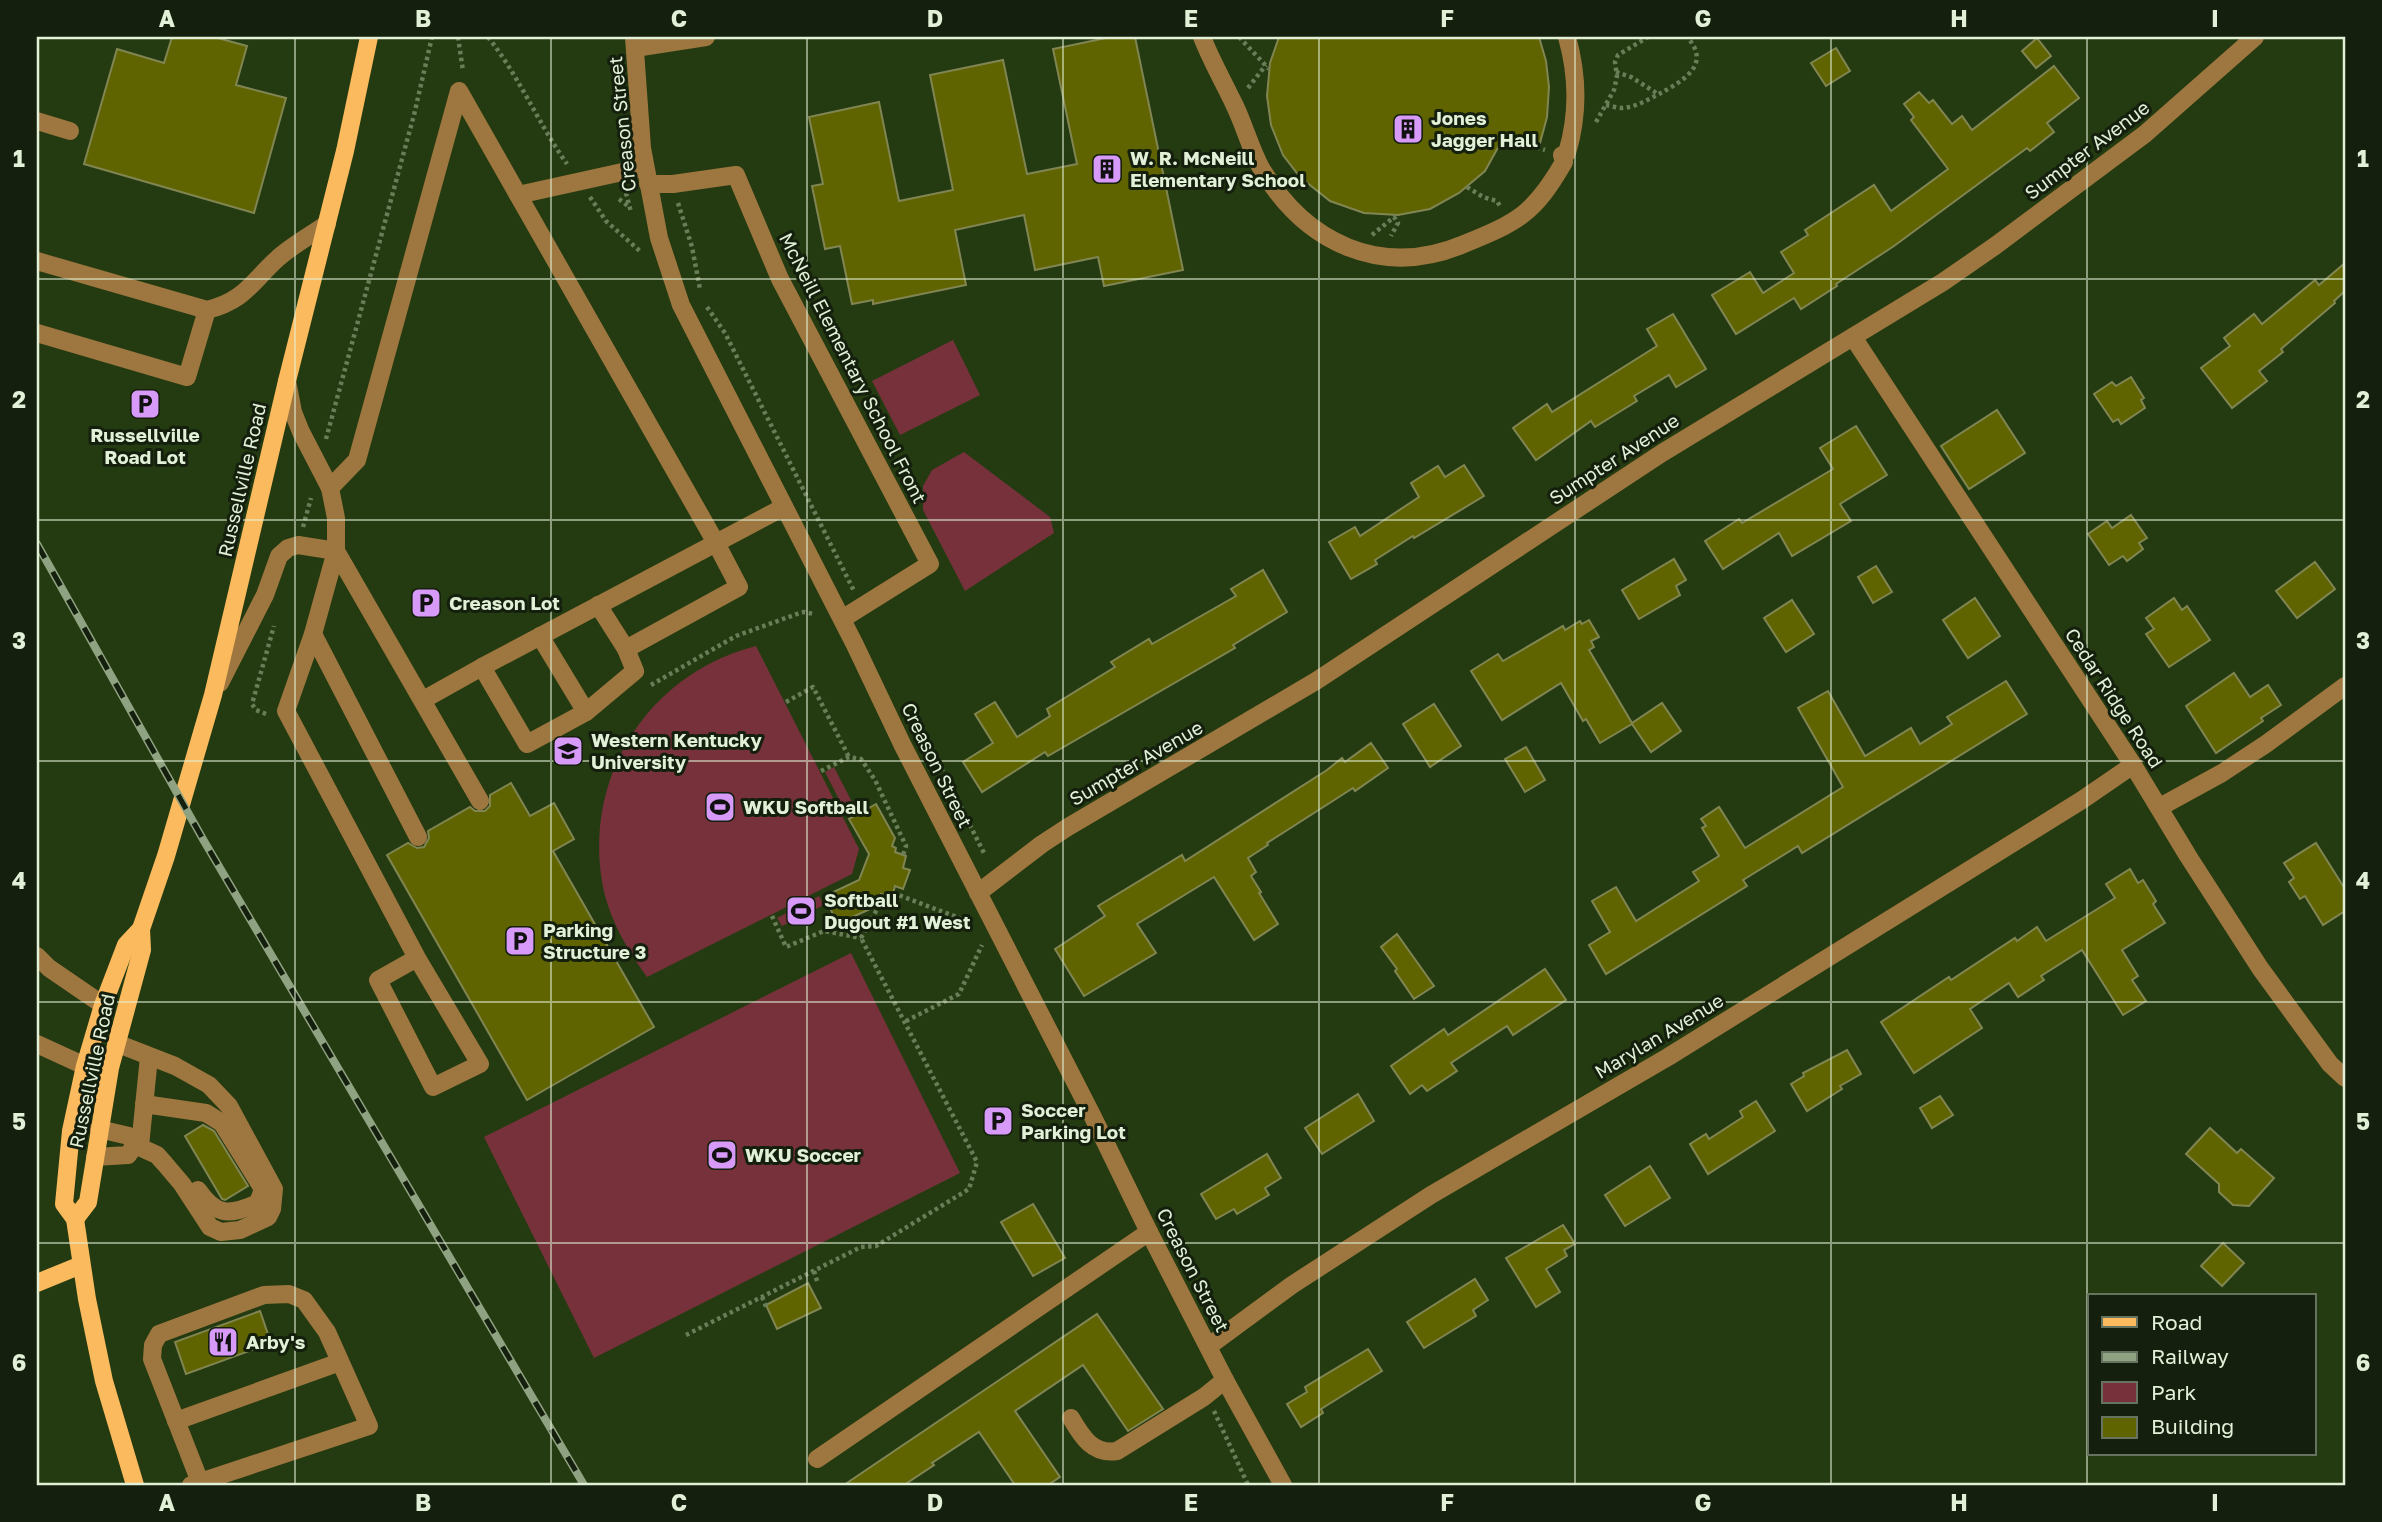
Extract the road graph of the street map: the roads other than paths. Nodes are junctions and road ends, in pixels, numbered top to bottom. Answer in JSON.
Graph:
{"nodes":[{"id":1,"x":369,"y":37,"type":"edge"},
{"id":2,"x":706,"y":37,"type":"edge"},
{"id":3,"x":1202,"y":37,"type":"edge"},
{"id":4,"x":1567,"y":37,"type":"edge"},
{"id":5,"x":2255,"y":37,"type":"edge"},
{"id":6,"x":634,"y":43,"type":"edge"},
{"id":7,"x":37,"y":121,"type":"edge"},
{"id":8,"x":70,"y":131,"type":"dead end"},
{"id":9,"x":647,"y":176,"type":"junction"},
{"id":10,"x":518,"y":195,"type":"junction"},
{"id":11,"x":327,"y":224,"type":"junction"},
{"id":12,"x":37,"y":261,"type":"edge"},
{"id":13,"x":207,"y":310,"type":"junction"},
{"id":14,"x":37,"y":333,"type":"edge"},
{"id":15,"x":1853,"y":337,"type":"junction"},
{"id":16,"x":287,"y":381,"type":"junction"},
{"id":17,"x":330,"y":488,"type":"junction"},
{"id":18,"x":784,"y":507,"type":"junction"},
{"id":19,"x":716,"y":543,"type":"junction"},
{"id":20,"x":336,"y":551,"type":"junction"},
{"id":21,"x":598,"y":605,"type":"junction"},
{"id":22,"x":842,"y":620,"type":"junction"},
{"id":23,"x":313,"y":634,"type":"junction"},
{"id":24,"x":540,"y":636,"type":"junction"},
{"id":25,"x":626,"y":649,"type":"junction"},
{"id":26,"x":482,"y":667,"type":"junction"},
{"id":27,"x":2345,"y":686,"type":"edge"},
{"id":28,"x":213,"y":695,"type":"junction"},
{"id":29,"x":423,"y":701,"type":"junction"},
{"id":30,"x":586,"y":712,"type":"junction"},
{"id":31,"x":2133,"y":765,"type":"junction"},
{"id":32,"x":480,"y":801,"type":"dead end"},
{"id":33,"x":2160,"y":807,"type":"junction"},
{"id":34,"x":418,"y":837,"type":"dead end"},
{"id":35,"x":978,"y":893,"type":"junction"},
{"id":36,"x":141,"y":929,"type":"junction"},
{"id":37,"x":37,"y":956,"type":"edge"},
{"id":38,"x":417,"y":958,"type":"junction"},
{"id":39,"x":103,"y":1005,"type":"junction"},
{"id":40,"x":116,"y":1043,"type":"junction"},
{"id":41,"x":37,"y":1044,"type":"edge"},
{"id":42,"x":149,"y":1057,"type":"junction"},
{"id":43,"x":85,"y":1066,"type":"junction"},
{"id":44,"x":2345,"y":1078,"type":"edge"},
{"id":45,"x":144,"y":1104,"type":"junction"},
{"id":46,"x":99,"y":1129,"type":"junction"},
{"id":47,"x":137,"y":1146,"type":"junction"},
{"id":48,"x":157,"y":1155,"type":"junction"},
{"id":49,"x":95,"y":1157,"type":"junction"},
{"id":50,"x":75,"y":1219,"type":"junction"},
{"id":51,"x":1149,"y":1231,"type":"junction"},
{"id":52,"x":81,"y":1265,"type":"junction"},
{"id":53,"x":37,"y":1283,"type":"edge"},
{"id":54,"x":1209,"y":1346,"type":"junction"},
{"id":55,"x":340,"y":1362,"type":"junction"},
{"id":56,"x":1225,"y":1380,"type":"junction"},
{"id":57,"x":1071,"y":1418,"type":"dead end"},
{"id":58,"x":176,"y":1421,"type":"junction"},
{"id":59,"x":817,"y":1459,"type":"dead end"},
{"id":60,"x":196,"y":1484,"type":"edge"},
{"id":61,"x":135,"y":1485,"type":"edge"},
{"id":62,"x":1283,"y":1485,"type":"edge"}],
"edges":[{"from":1,"to":11,"type":"main road","name":"Russellville Road"},
{"from":2,"to":6,"type":"street"},
{"from":3,"to":4,"type":"street"},
{"from":5,"to":15,"type":"street","name":"Sumpter Avenue"},
{"from":6,"to":9,"type":"street","name":"Creason Street"},
{"from":7,"to":8,"type":"street"},
{"from":9,"to":10,"type":"street","name":"McNeill Elementary School Front"},
{"from":9,"to":18,"type":"street","name":"Creason Street"},
{"from":9,"to":22,"type":"street","name":"McNeill Elementary School Front"},
{"from":10,"to":17,"type":"street"},
{"from":10,"to":19,"type":"street"},
{"from":11,"to":13,"type":"street"},
{"from":11,"to":16,"type":"main road","name":"Russellville Road"},
{"from":12,"to":13,"type":"street"},
{"from":13,"to":14,"type":"street"},
{"from":15,"to":31,"type":"street","name":"Cedar Ridge Road"},
{"from":15,"to":35,"type":"street","name":"Sumpter Avenue"},
{"from":16,"to":17,"type":"street"},
{"from":16,"to":28,"type":"main road","name":"Russellville Road"},
{"from":17,"to":20,"type":"street"},
{"from":18,"to":19,"type":"street"},
{"from":18,"to":22,"type":"street","name":"Creason Street"},
{"from":19,"to":21,"type":"street"},
{"from":19,"to":25,"type":"street"},
{"from":20,"to":23,"type":"street"},
{"from":20,"to":28,"type":"street"},
{"from":20,"to":29,"type":"street"},
{"from":21,"to":24,"type":"street"},
{"from":21,"to":25,"type":"street"},
{"from":22,"to":35,"type":"street","name":"Creason Street"},
{"from":23,"to":34,"type":"street"},
{"from":23,"to":38,"type":"street"},
{"from":24,"to":26,"type":"street"},
{"from":24,"to":30,"type":"street"},
{"from":25,"to":30,"type":"street"},
{"from":26,"to":29,"type":"street"},
{"from":26,"to":30,"type":"street"},
{"from":27,"to":33,"type":"street"},
{"from":28,"to":36,"type":"main road","name":"Russellville Road"},
{"from":29,"to":32,"type":"street"},
{"from":31,"to":33,"type":"street","name":"Cedar Ridge Road"},
{"from":31,"to":54,"type":"street","name":"Marylan Avenue"},
{"from":33,"to":44,"type":"street","name":"Cedar Ridge Road"},
{"from":35,"to":51,"type":"street","name":"Creason Street"},
{"from":36,"to":39,"type":"main road","name":"Russellville Road"},
{"from":36,"to":40,"type":"main road","name":"Russellville Road"},
{"from":37,"to":39,"type":"street"},
{"from":38,"to":38,"type":"street"},
{"from":39,"to":43,"type":"main road","name":"Russellville Road"},
{"from":40,"to":42,"type":"street"},
{"from":40,"to":46,"type":"main road","name":"Russellville Road"},
{"from":41,"to":43,"type":"street"},
{"from":42,"to":45,"type":"street"},
{"from":42,"to":48,"type":"street"},
{"from":43,"to":50,"type":"main road","name":"Russellville Road"},
{"from":45,"to":47,"type":"street"},
{"from":45,"to":48,"type":"street"},
{"from":46,"to":47,"type":"street"},
{"from":46,"to":49,"type":"main road","name":"Russellville Road"},
{"from":47,"to":48,"type":"street"},
{"from":47,"to":49,"type":"street"},
{"from":49,"to":50,"type":"main road","name":"Russellville Road"},
{"from":50,"to":52,"type":"main road","name":"Russellville Road"},
{"from":51,"to":54,"type":"street","name":"Creason Street"},
{"from":51,"to":59,"type":"street"},
{"from":52,"to":53,"type":"main road"},
{"from":52,"to":61,"type":"main road","name":"Russellville Road"},
{"from":54,"to":56,"type":"street","name":"Creason Street"},
{"from":55,"to":58,"type":"street"},
{"from":55,"to":58,"type":"street"},
{"from":55,"to":60,"type":"street"},
{"from":56,"to":57,"type":"street"},
{"from":56,"to":62,"type":"street","name":"Creason Street"},
{"from":58,"to":60,"type":"street"}]}
